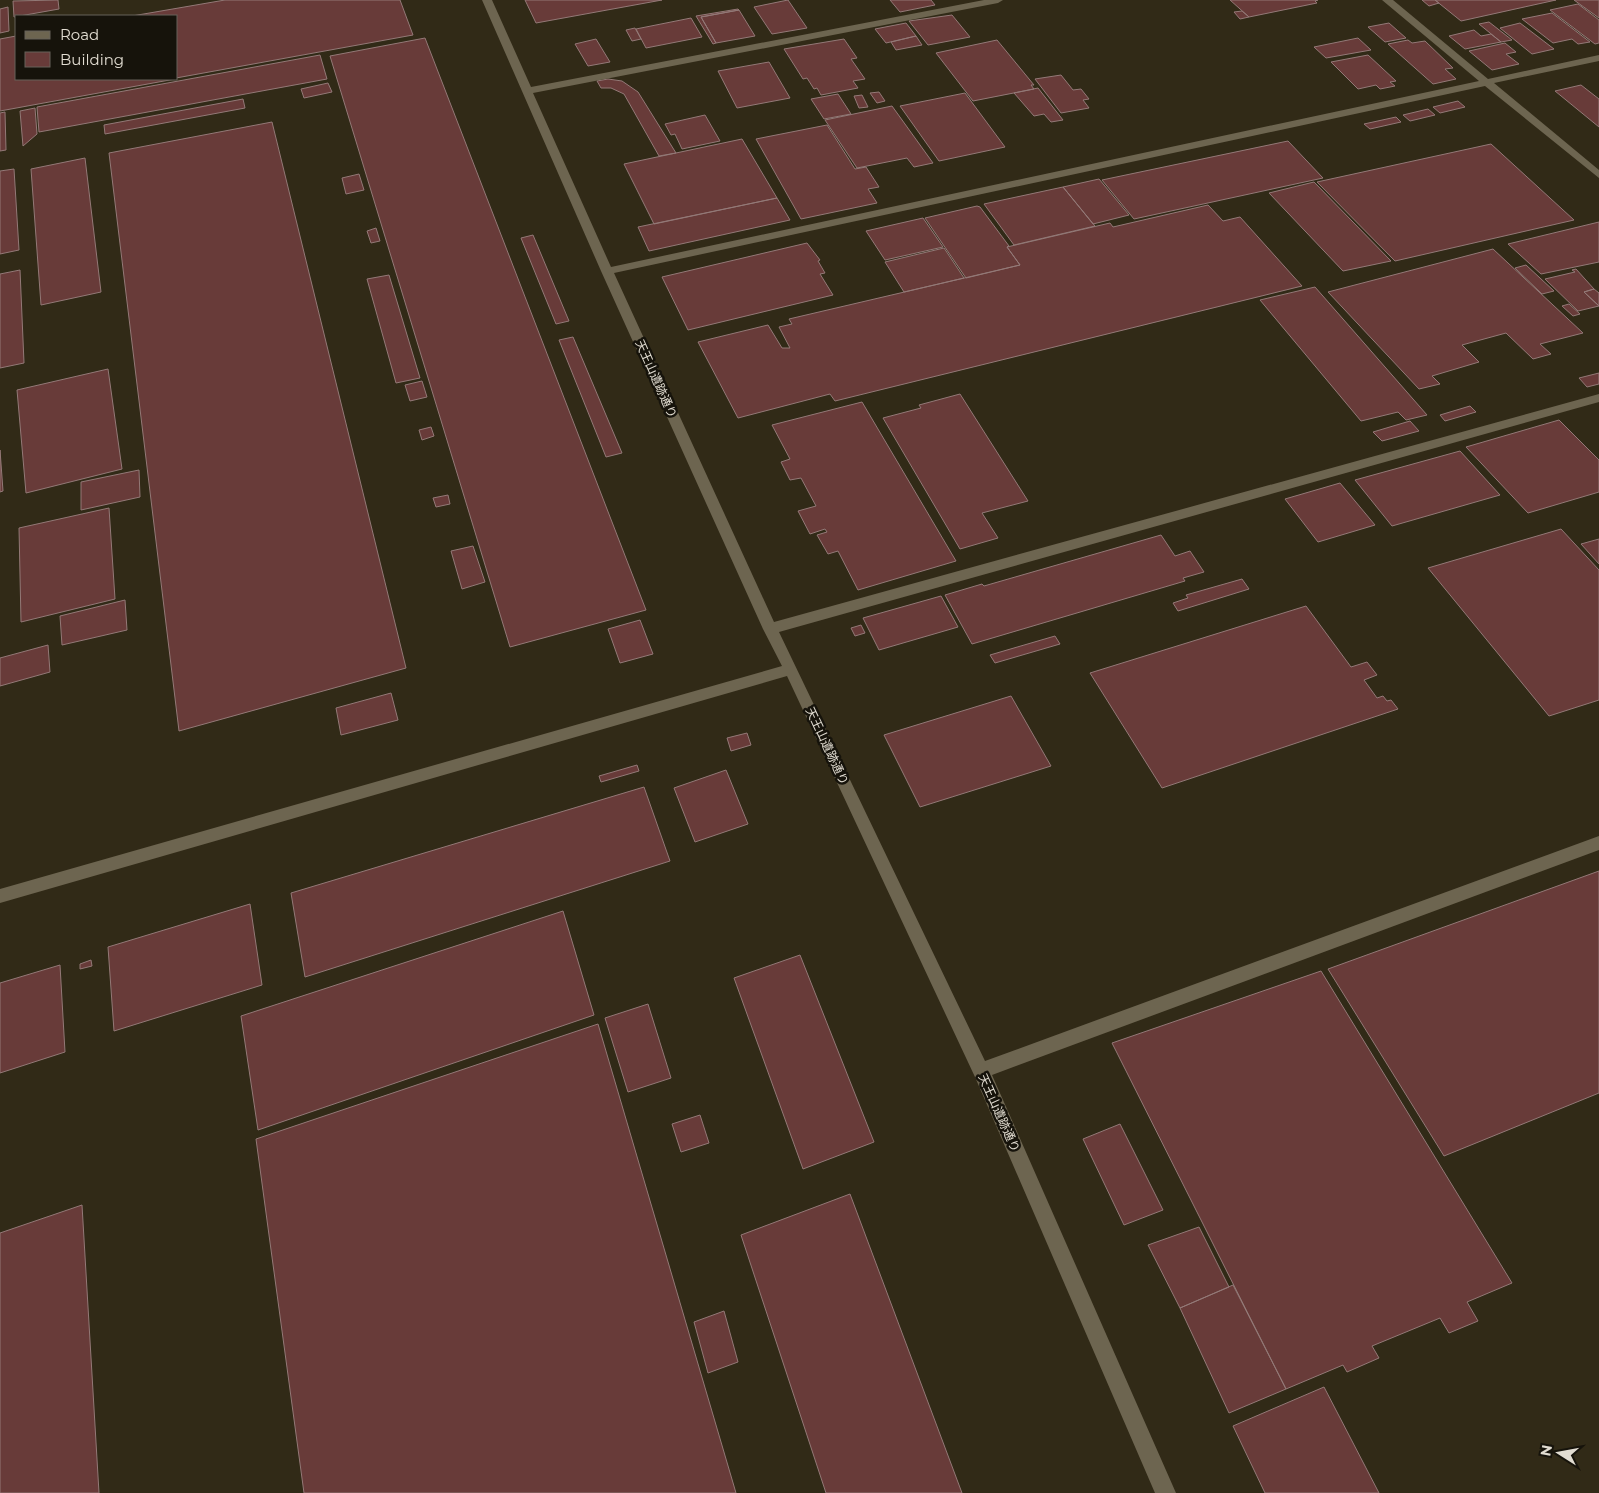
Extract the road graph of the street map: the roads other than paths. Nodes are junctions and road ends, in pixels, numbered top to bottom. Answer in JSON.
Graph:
{"nodes":[{"id":1,"x":487,"y":0,"type":"edge"},
{"id":2,"x":998,"y":0,"type":"edge"},
{"id":3,"x":1386,"y":0,"type":"edge"},
{"id":4,"x":1599,"y":58,"type":"edge"},
{"id":5,"x":1486,"y":83,"type":"junction"},
{"id":6,"x":528,"y":91,"type":"junction"},
{"id":7,"x":1599,"y":175,"type":"edge"},
{"id":8,"x":607,"y":271,"type":"junction"},
{"id":9,"x":1599,"y":398,"type":"edge"},
{"id":10,"x":770,"y":629,"type":"junction"},
{"id":11,"x":791,"y":669,"type":"junction"},
{"id":12,"x":1599,"y":843,"type":"edge"},
{"id":13,"x":0,"y":896,"type":"edge"},
{"id":14,"x":981,"y":1071,"type":"junction"},
{"id":15,"x":1166,"y":1493,"type":"edge"}],
"edges":[{"from":1,"to":6,"type":"street","name":"天王山遺跡通り"},
{"from":2,"to":6,"type":"street"},
{"from":3,"to":5,"type":"street"},
{"from":4,"to":5,"type":"street"},
{"from":5,"to":7,"type":"street"},
{"from":5,"to":8,"type":"street"},
{"from":6,"to":8,"type":"street","name":"天王山遺跡通り"},
{"from":8,"to":10,"type":"street","name":"天王山遺跡通り"},
{"from":9,"to":10,"type":"street"},
{"from":10,"to":11,"type":"street","name":"天王山遺跡通り"},
{"from":11,"to":13,"type":"street"},
{"from":11,"to":14,"type":"street","name":"天王山遺跡通り"},
{"from":12,"to":14,"type":"street"},
{"from":14,"to":15,"type":"street","name":"天王山遺跡通り"}]}
